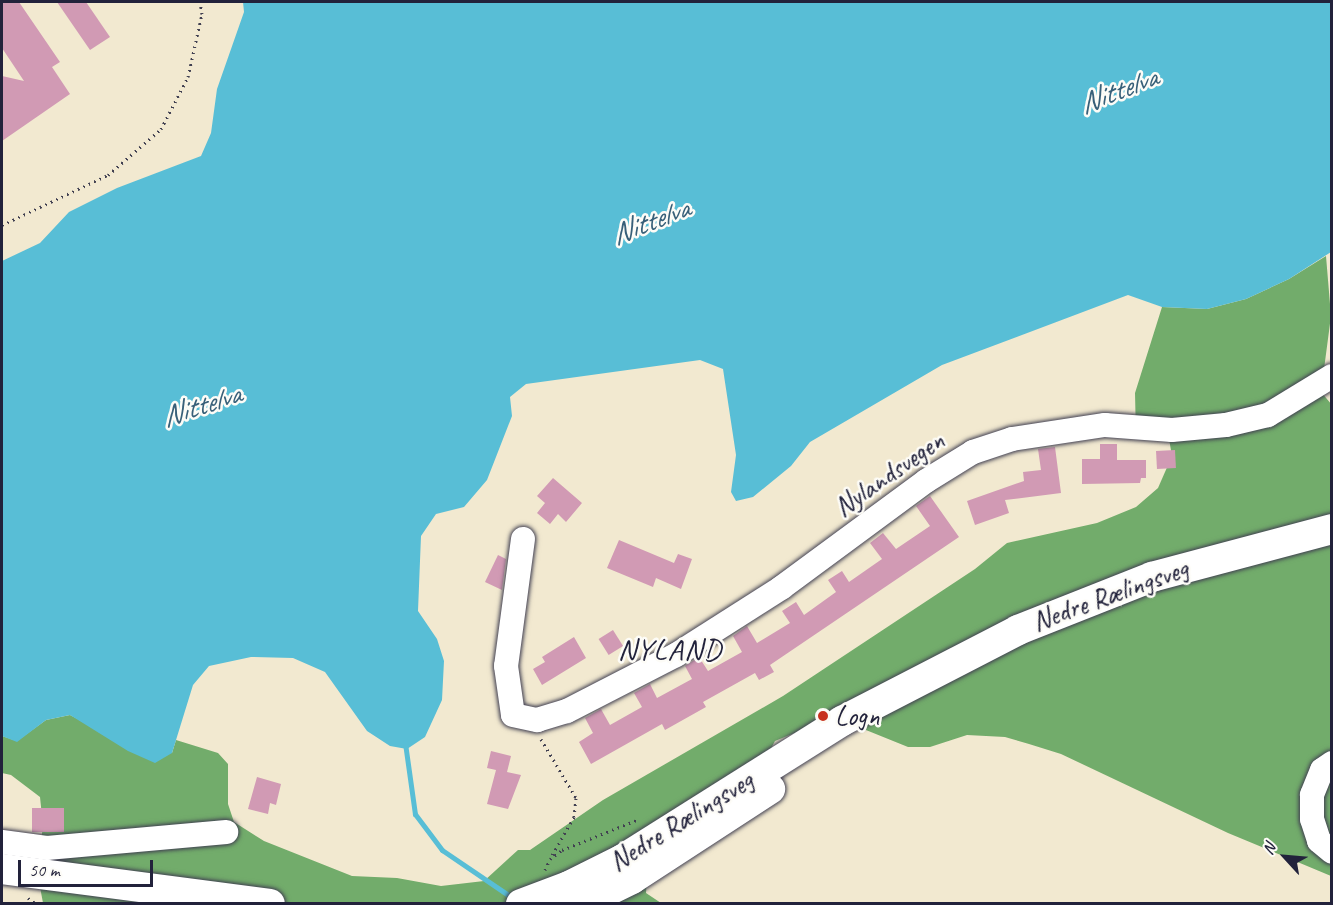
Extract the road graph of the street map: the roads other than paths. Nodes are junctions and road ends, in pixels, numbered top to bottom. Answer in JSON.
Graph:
{"nodes":[{"id":1,"x":1332,"y":376,"type":"edge"},
{"id":2,"x":1332,"y":529,"type":"edge"},
{"id":3,"x":523,"y":539,"type":"dead end"},
{"id":4,"x":1332,"y":763,"type":"edge"},
{"id":5,"x":226,"y":831,"type":"dead end"},
{"id":6,"x":2,"y":842,"type":"edge"},
{"id":7,"x":1332,"y":852,"type":"edge"},
{"id":8,"x":2,"y":869,"type":"edge"},
{"id":9,"x":596,"y":897,"type":"edge"},
{"id":10,"x":270,"y":903,"type":"edge"},
{"id":11,"x":521,"y":903,"type":"edge"}],
"edges":[{"from":1,"to":3,"type":"street","name":"Nylandsvegen"},
{"from":2,"to":9,"type":"main road","name":"Nedre Rælingsveg"},
{"from":4,"to":7,"type":"street"},
{"from":5,"to":6,"type":"street"},
{"from":8,"to":10,"type":"main road"},
{"from":9,"to":11,"type":"main road","name":"Nedre Rælingsveg"}]}
